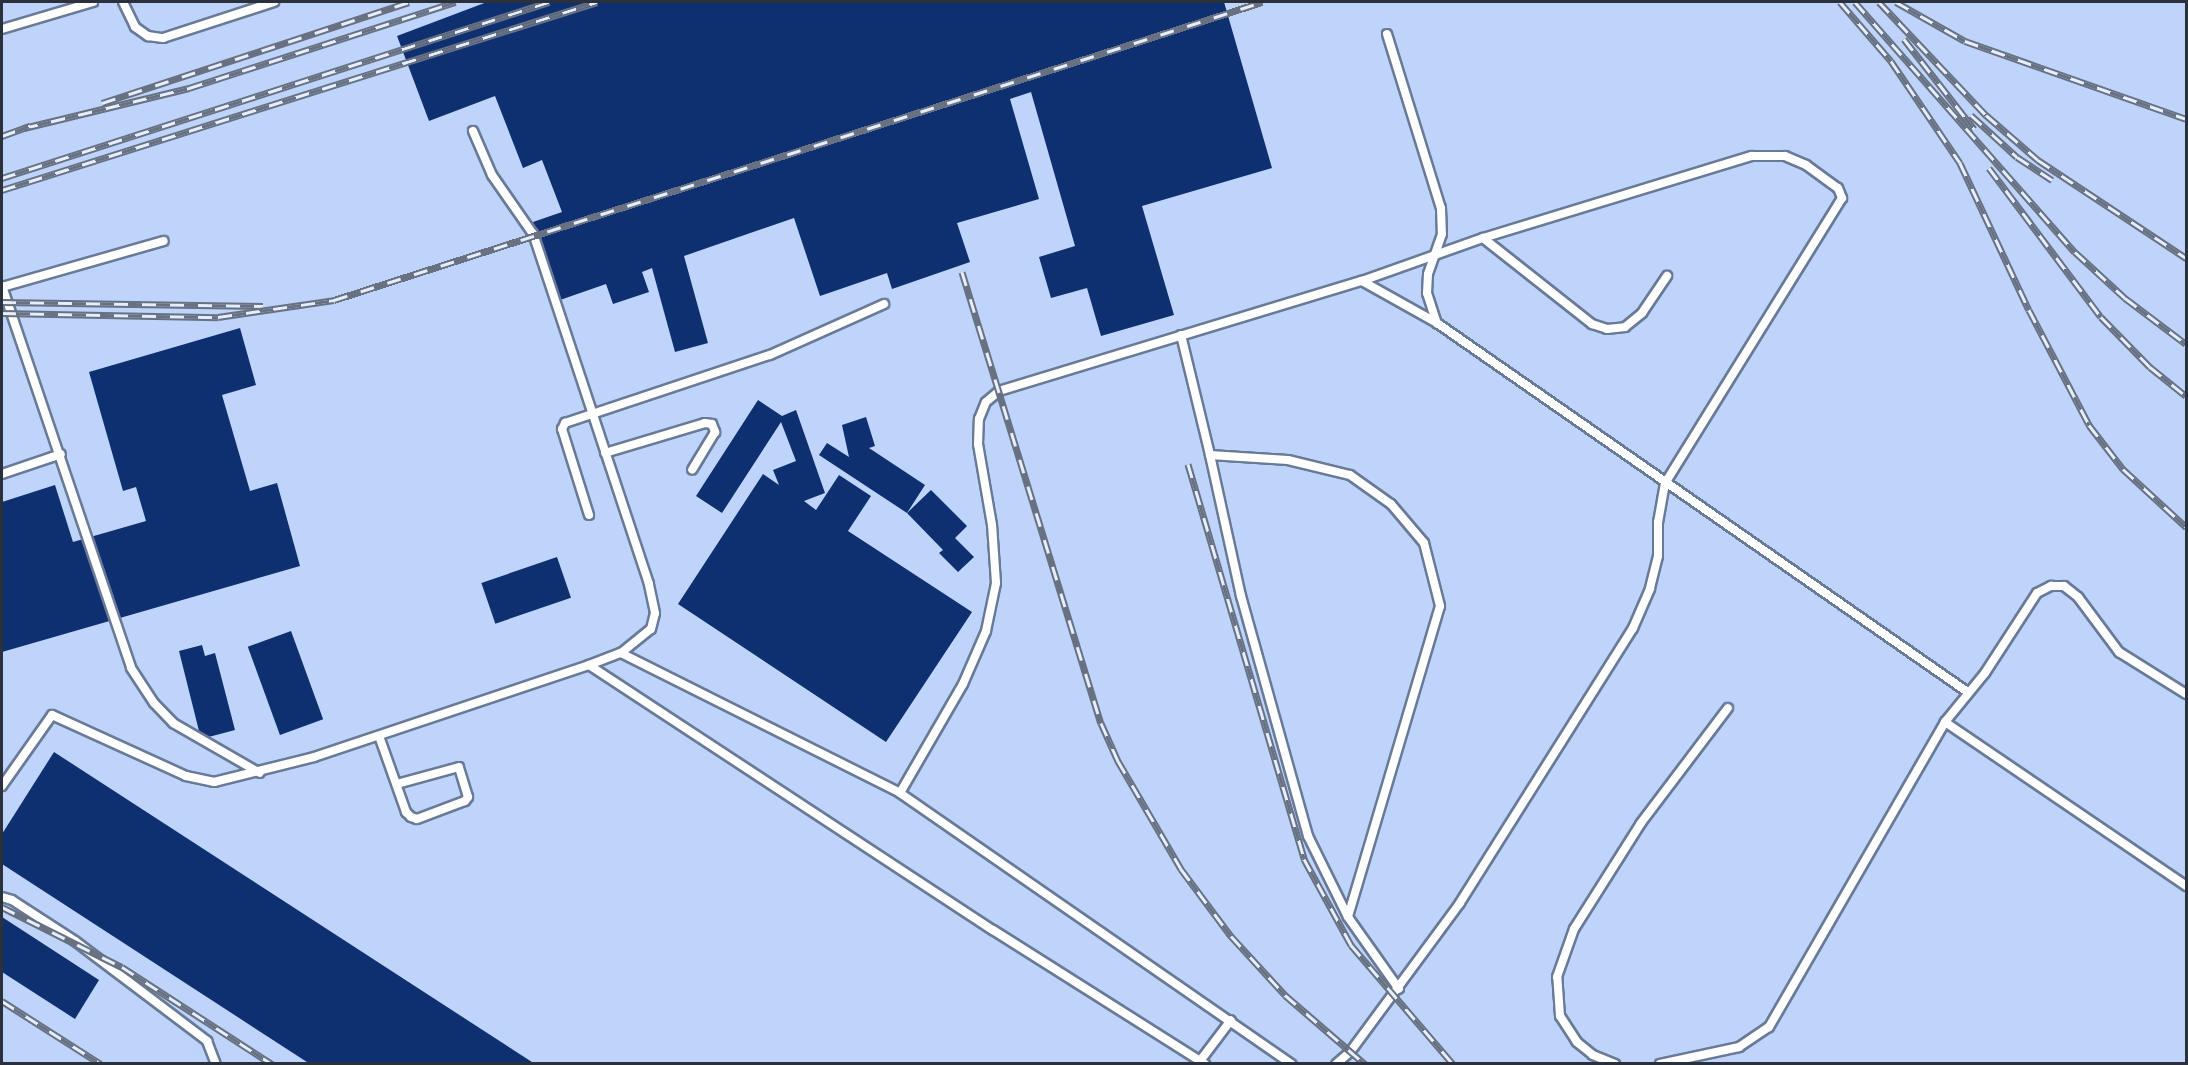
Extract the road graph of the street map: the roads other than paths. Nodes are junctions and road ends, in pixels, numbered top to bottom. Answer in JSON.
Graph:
{"nodes":[{"id":1,"x":93,"y":2,"type":"edge"},
{"id":2,"x":123,"y":2,"type":"edge"},
{"id":3,"x":274,"y":2,"type":"edge"},
{"id":4,"x":2,"y":29,"type":"edge"},
{"id":5,"x":1387,"y":34,"type":"dead end"},
{"id":6,"x":473,"y":131,"type":"dead end"},
{"id":7,"x":1483,"y":238,"type":"junction"},
{"id":8,"x":164,"y":241,"type":"dead end"},
{"id":9,"x":1438,"y":254,"type":"junction"},
{"id":10,"x":1667,"y":276,"type":"dead end"},
{"id":11,"x":1362,"y":280,"type":"junction"},
{"id":12,"x":2,"y":287,"type":"edge"},
{"id":13,"x":884,"y":304,"type":"dead end"},
{"id":14,"x":1437,"y":323,"type":"junction"},
{"id":15,"x":1181,"y":335,"type":"junction"},
{"id":16,"x":592,"y":416,"type":"junction"},
{"id":17,"x":605,"y":453,"type":"junction"},
{"id":18,"x":61,"y":454,"type":"junction"},
{"id":19,"x":1210,"y":455,"type":"junction"},
{"id":20,"x":692,"y":470,"type":"dead end"},
{"id":21,"x":2,"y":474,"type":"edge"},
{"id":22,"x":1665,"y":483,"type":"junction"},
{"id":23,"x":589,"y":515,"type":"dead end"},
{"id":24,"x":621,"y":652,"type":"junction"},
{"id":25,"x":589,"y":666,"type":"junction"},
{"id":26,"x":1966,"y":691,"type":"junction"},
{"id":27,"x":2187,"y":694,"type":"edge"},
{"id":28,"x":1728,"y":708,"type":"dead end"},
{"id":29,"x":1945,"y":722,"type":"junction"},
{"id":30,"x":379,"y":736,"type":"junction"},
{"id":31,"x":260,"y":773,"type":"junction"},
{"id":32,"x":397,"y":784,"type":"junction"},
{"id":33,"x":2,"y":786,"type":"edge"},
{"id":34,"x":900,"y":793,"type":"junction"},
{"id":35,"x":2187,"y":886,"type":"edge"},
{"id":36,"x":2,"y":897,"type":"edge"},
{"id":37,"x":1348,"y":917,"type":"junction"},
{"id":38,"x":1399,"y":989,"type":"junction"},
{"id":39,"x":1231,"y":1020,"type":"junction"},
{"id":40,"x":1203,"y":1062,"type":"edge"},
{"id":41,"x":216,"y":1064,"type":"edge"},
{"id":42,"x":1291,"y":1064,"type":"edge"},
{"id":43,"x":1336,"y":1064,"type":"edge"},
{"id":44,"x":1615,"y":1064,"type":"edge"},
{"id":45,"x":1660,"y":1064,"type":"edge"}],
"edges":[{"from":1,"to":4,"type":"lane"},
{"from":2,"to":3,"type":"lane"},
{"from":5,"to":9,"type":"lane"},
{"from":6,"to":16,"type":"lane"},
{"from":7,"to":9,"type":"lane"},
{"from":7,"to":10,"type":"lane"},
{"from":7,"to":22,"type":"lane"},
{"from":8,"to":12,"type":"lane"},
{"from":9,"to":11,"type":"lane"},
{"from":9,"to":14,"type":"lane"},
{"from":11,"to":14,"type":"lane"},
{"from":11,"to":15,"type":"lane"},
{"from":12,"to":18,"type":"lane"},
{"from":13,"to":16,"type":"lane"},
{"from":14,"to":22,"type":"lane"},
{"from":15,"to":19,"type":"lane"},
{"from":15,"to":34,"type":"lane"},
{"from":16,"to":17,"type":"lane"},
{"from":16,"to":23,"type":"lane"},
{"from":17,"to":20,"type":"lane"},
{"from":17,"to":24,"type":"lane"},
{"from":18,"to":21,"type":"lane"},
{"from":18,"to":31,"type":"lane"},
{"from":19,"to":37,"type":"lane"},
{"from":19,"to":37,"type":"lane"},
{"from":22,"to":26,"type":"lane"},
{"from":22,"to":38,"type":"lane"},
{"from":24,"to":25,"type":"lane"},
{"from":24,"to":34,"type":"lane"},
{"from":25,"to":30,"type":"lane"},
{"from":25,"to":40,"type":"lane"},
{"from":26,"to":27,"type":"lane"},
{"from":26,"to":29,"type":"lane"},
{"from":28,"to":44,"type":"lane"},
{"from":29,"to":35,"type":"lane"},
{"from":29,"to":45,"type":"lane"},
{"from":30,"to":31,"type":"lane"},
{"from":30,"to":32,"type":"lane"},
{"from":31,"to":33,"type":"lane"},
{"from":32,"to":32,"type":"lane"},
{"from":34,"to":39,"type":"lane"},
{"from":36,"to":41,"type":"lane"},
{"from":37,"to":38,"type":"lane"},
{"from":38,"to":43,"type":"lane"},
{"from":39,"to":40,"type":"lane"},
{"from":39,"to":42,"type":"lane"}]}
